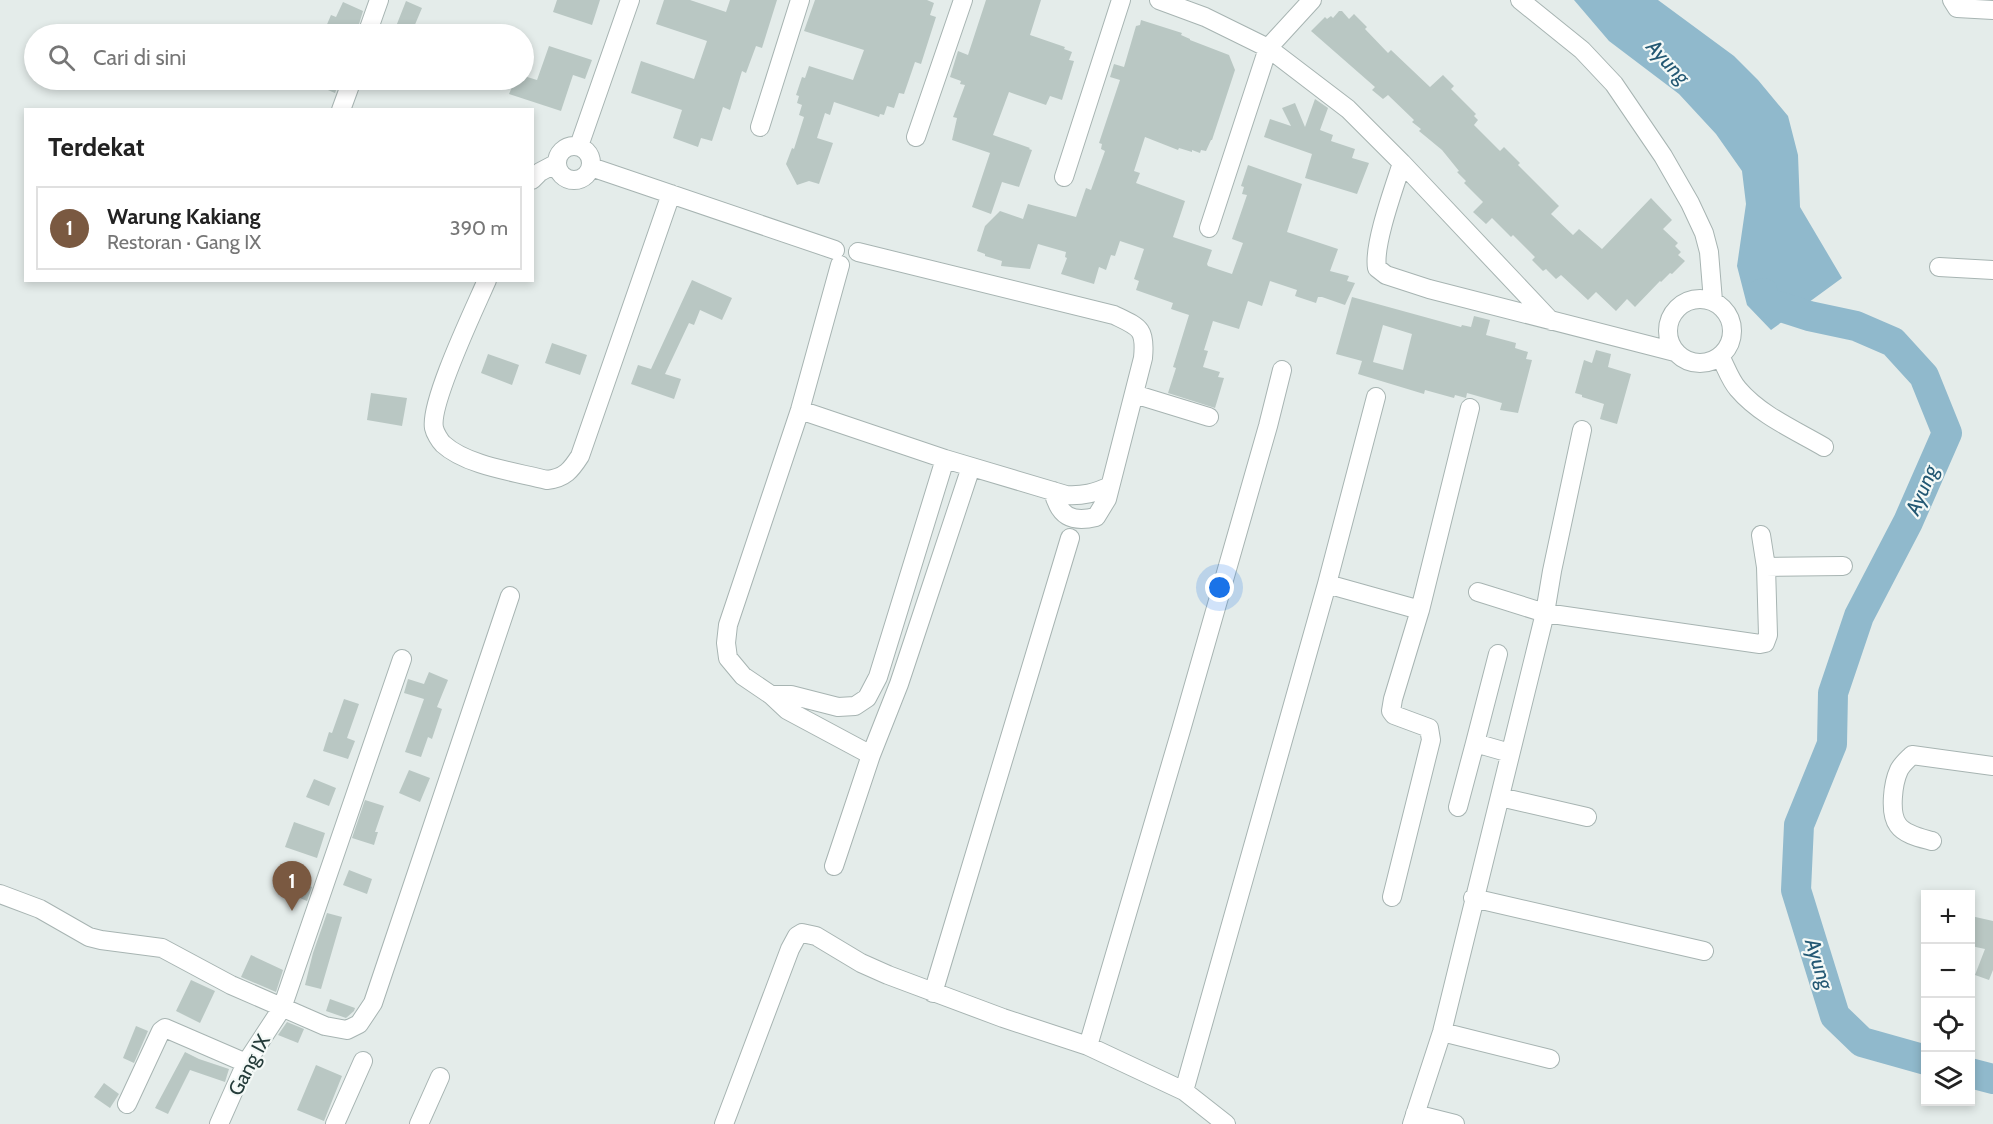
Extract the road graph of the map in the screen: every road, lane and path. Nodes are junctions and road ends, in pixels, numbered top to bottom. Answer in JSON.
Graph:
{"nodes":[{"id":1,"x":379,"y":0,"type":"edge"},
{"id":2,"x":630,"y":0,"type":"edge"},
{"id":3,"x":800,"y":0,"type":"edge"},
{"id":4,"x":963,"y":0,"type":"edge"},
{"id":5,"x":1121,"y":0,"type":"edge"},
{"id":6,"x":1159,"y":0,"type":"edge"},
{"id":7,"x":1312,"y":0,"type":"edge"},
{"id":8,"x":1520,"y":0,"type":"edge"},
{"id":9,"x":1952,"y":0,"type":"edge"},
{"id":10,"x":1993,"y":10,"type":"edge"},
{"id":11,"x":371,"y":24,"type":"edge"},
{"id":12,"x":1268,"y":48,"type":"junction"},
{"id":13,"x":348,"y":90,"type":"edge"},
{"id":14,"x":342,"y":108,"type":"edge"},
{"id":15,"x":760,"y":127,"type":"dead end"},
{"id":16,"x":916,"y":137,"type":"dead end"},
{"id":17,"x":579,"y":146,"type":"junction"},
{"id":18,"x":557,"y":163,"type":"junction"},
{"id":19,"x":1402,"y":163,"type":"junction"},
{"id":20,"x":591,"y":167,"type":"junction"},
{"id":21,"x":1064,"y":177,"type":"dead end"},
{"id":22,"x":534,"y":178,"type":"edge"},
{"id":23,"x":671,"y":194,"type":"junction"},
{"id":24,"x":1209,"y":228,"type":"dead end"},
{"id":25,"x":838,"y":258,"type":"junction"},
{"id":26,"x":1939,"y":267,"type":"dead end"},
{"id":27,"x":1993,"y":270,"type":"edge"},
{"id":28,"x":486,"y":282,"type":"edge"},
{"id":29,"x":1713,"y":301,"type":"junction"},
{"id":30,"x":1551,"y":321,"type":"junction"},
{"id":31,"x":1675,"y":352,"type":"junction"},
{"id":32,"x":1720,"y":356,"type":"junction"},
{"id":33,"x":1282,"y":370,"type":"dead end"},
{"id":34,"x":1134,"y":394,"type":"junction"},
{"id":35,"x":1376,"y":397,"type":"dead end"},
{"id":36,"x":1470,"y":408,"type":"dead end"},
{"id":37,"x":800,"y":410,"type":"junction"},
{"id":38,"x":1209,"y":417,"type":"dead end"},
{"id":39,"x":1582,"y":430,"type":"dead end"},
{"id":40,"x":1824,"y":447,"type":"dead end"},
{"id":41,"x":945,"y":459,"type":"junction"},
{"id":42,"x":971,"y":467,"type":"junction"},
{"id":43,"x":1761,"y":535,"type":"dead end"},
{"id":44,"x":1070,"y":538,"type":"dead end"},
{"id":45,"x":1843,"y":566,"type":"dead end"},
{"id":46,"x":1766,"y":567,"type":"junction"},
{"id":47,"x":1327,"y":584,"type":"junction"},
{"id":48,"x":1478,"y":592,"type":"dead end"},
{"id":49,"x":510,"y":596,"type":"dead end"},
{"id":50,"x":1420,"y":610,"type":"junction"},
{"id":51,"x":1545,"y":613,"type":"junction"},
{"id":52,"x":1498,"y":654,"type":"dead end"},
{"id":53,"x":402,"y":659,"type":"dead end"},
{"id":54,"x":878,"y":677,"type":"junction"},
{"id":55,"x":899,"y":684,"type":"junction"},
{"id":56,"x":771,"y":695,"type":"junction"},
{"id":57,"x":812,"y":700,"type":"junction"},
{"id":58,"x":802,"y":719,"type":"junction"},
{"id":59,"x":1475,"y":743,"type":"junction"},
{"id":60,"x":1510,"y":753,"type":"junction"},
{"id":61,"x":871,"y":755,"type":"junction"},
{"id":62,"x":1993,"y":766,"type":"edge"},
{"id":63,"x":1500,"y":797,"type":"junction"},
{"id":64,"x":1458,"y":807,"type":"dead end"},
{"id":65,"x":1587,"y":817,"type":"dead end"},
{"id":66,"x":1932,"y":841,"type":"dead end"},
{"id":67,"x":834,"y":866,"type":"dead end"},
{"id":68,"x":0,"y":894,"type":"edge"},
{"id":69,"x":1392,"y":897,"type":"dead end"},
{"id":70,"x":1473,"y":898,"type":"junction"},
{"id":71,"x":1704,"y":951,"type":"dead end"},
{"id":72,"x":933,"y":993,"type":"junction"},
{"id":73,"x":282,"y":1008,"type":"junction"},
{"id":74,"x":1442,"y":1032,"type":"junction"},
{"id":75,"x":1088,"y":1047,"type":"junction"},
{"id":76,"x":1550,"y":1059,"type":"dead end"},
{"id":77,"x":363,"y":1061,"type":"dead end"},
{"id":78,"x":246,"y":1063,"type":"junction"},
{"id":79,"x":440,"y":1077,"type":"dead end"},
{"id":80,"x":1184,"y":1091,"type":"junction"},
{"id":81,"x":127,"y":1104,"type":"dead end"},
{"id":82,"x":1413,"y":1119,"type":"edge"},
{"id":83,"x":1219,"y":1121,"type":"edge"},
{"id":84,"x":219,"y":1124,"type":"edge"},
{"id":85,"x":335,"y":1124,"type":"edge"},
{"id":86,"x":419,"y":1124,"type":"edge"},
{"id":87,"x":724,"y":1124,"type":"edge"},
{"id":88,"x":1455,"y":1124,"type":"edge"}],
"edges":[{"from":1,"to":11,"type":"street"},
{"from":2,"to":17,"type":"street"},
{"from":3,"to":15,"type":"street"},
{"from":4,"to":16,"type":"street"},
{"from":5,"to":21,"type":"street"},
{"from":6,"to":12,"type":"street"},
{"from":7,"to":12,"type":"street"},
{"from":8,"to":29,"type":"street"},
{"from":9,"to":10,"type":"street"},
{"from":12,"to":19,"type":"street"},
{"from":12,"to":24,"type":"street"},
{"from":13,"to":14,"type":"street"},
{"from":17,"to":18,"type":"street"},
{"from":17,"to":20,"type":"street"},
{"from":18,"to":20,"type":"street"},
{"from":18,"to":22,"type":"street"},
{"from":19,"to":30,"type":"street"},
{"from":19,"to":30,"type":"street"},
{"from":20,"to":23,"type":"street"},
{"from":23,"to":25,"type":"street"},
{"from":23,"to":28,"type":"street"},
{"from":25,"to":34,"type":"street"},
{"from":25,"to":37,"type":"street"},
{"from":26,"to":27,"type":"street"},
{"from":29,"to":31,"type":"street"},
{"from":29,"to":32,"type":"street"},
{"from":30,"to":31,"type":"street"},
{"from":31,"to":32,"type":"street"},
{"from":32,"to":40,"type":"street"},
{"from":33,"to":75,"type":"street"},
{"from":34,"to":38,"type":"street"},
{"from":34,"to":42,"type":"street"},
{"from":35,"to":47,"type":"street"},
{"from":36,"to":50,"type":"street"},
{"from":37,"to":41,"type":"street"},
{"from":37,"to":56,"type":"street"},
{"from":39,"to":51,"type":"street"},
{"from":41,"to":42,"type":"street"},
{"from":41,"to":54,"type":"street"},
{"from":42,"to":55,"type":"street"},
{"from":43,"to":46,"type":"street"},
{"from":44,"to":72,"type":"street"},
{"from":45,"to":46,"type":"street"},
{"from":46,"to":51,"type":"street"},
{"from":47,"to":50,"type":"street"},
{"from":47,"to":80,"type":"street"},
{"from":48,"to":51,"type":"street"},
{"from":49,"to":73,"type":"street"},
{"from":50,"to":69,"type":"street"},
{"from":51,"to":60,"type":"street"},
{"from":52,"to":59,"type":"street"},
{"from":53,"to":73,"type":"street","name":"Gang IX"},
{"from":54,"to":55,"type":"street"},
{"from":54,"to":57,"type":"street"},
{"from":55,"to":61,"type":"street"},
{"from":56,"to":57,"type":"street"},
{"from":56,"to":58,"type":"street"},
{"from":57,"to":58,"type":"street"},
{"from":58,"to":61,"type":"street"},
{"from":59,"to":60,"type":"street"},
{"from":59,"to":64,"type":"street"},
{"from":60,"to":63,"type":"street"},
{"from":61,"to":67,"type":"street"},
{"from":62,"to":66,"type":"street"},
{"from":63,"to":65,"type":"street"},
{"from":63,"to":70,"type":"street"},
{"from":68,"to":73,"type":"street"},
{"from":70,"to":71,"type":"street"},
{"from":70,"to":74,"type":"street"},
{"from":72,"to":75,"type":"street"},
{"from":72,"to":87,"type":"street"},
{"from":73,"to":78,"type":"street","name":"Gang IX"},
{"from":74,"to":76,"type":"street"},
{"from":74,"to":82,"type":"street"},
{"from":75,"to":80,"type":"street"},
{"from":77,"to":85,"type":"street"},
{"from":78,"to":81,"type":"street"},
{"from":78,"to":84,"type":"street","name":"Gang IX"},
{"from":79,"to":86,"type":"street"},
{"from":80,"to":83,"type":"street"},
{"from":82,"to":88,"type":"street"}]}
